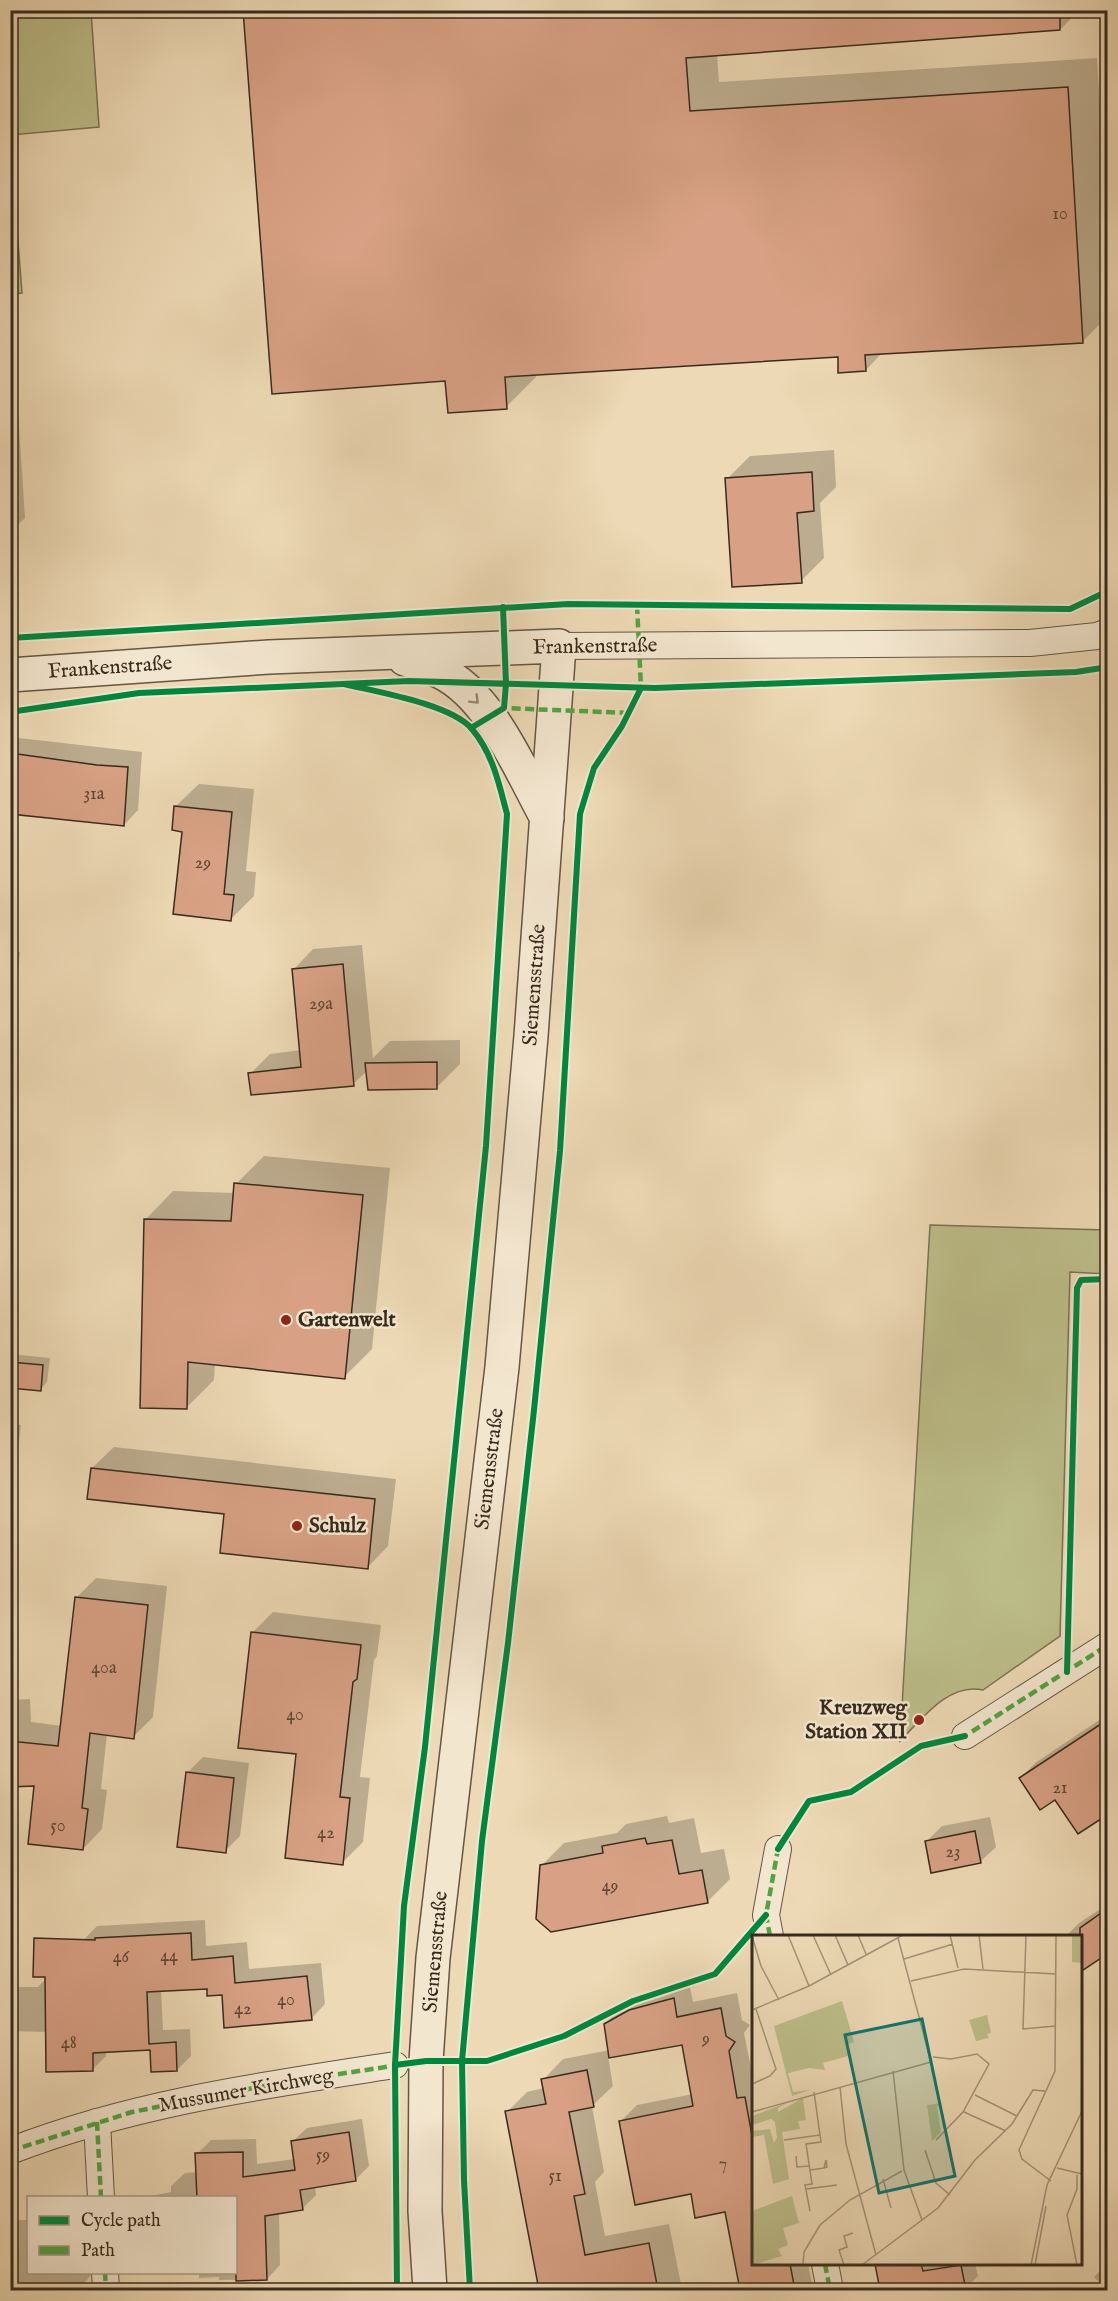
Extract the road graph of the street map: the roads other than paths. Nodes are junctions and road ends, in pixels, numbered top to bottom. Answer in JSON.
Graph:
{"nodes":[{"id":1,"x":1107,"y":632,"type":"edge"},
{"id":2,"x":560,"y":646,"type":"junction"},
{"id":3,"x":389,"y":653,"type":"junction"},
{"id":4,"x":10,"y":675,"type":"edge"},
{"id":5,"x":547,"y":818,"type":"junction"},
{"id":6,"x":1107,"y":1645,"type":"edge"},
{"id":7,"x":965,"y":1736,"type":"dead end"},
{"id":8,"x":778,"y":1849,"type":"dead end"},
{"id":9,"x":770,"y":1935,"type":"edge"},
{"id":10,"x":395,"y":2065,"type":"dead end"},
{"id":11,"x":97,"y":2122,"type":"junction"},
{"id":12,"x":10,"y":2151,"type":"edge"},
{"id":13,"x":101,"y":2196,"type":"edge"},
{"id":14,"x":825,"y":2265,"type":"edge"},
{"id":15,"x":105,"y":2274,"type":"edge"},
{"id":16,"x":106,"y":2290,"type":"edge"},
{"id":17,"x":430,"y":2290,"type":"edge"},
{"id":18,"x":830,"y":2290,"type":"edge"}],
"edges":[{"from":1,"to":2,"type":"street","name":"Frankenstraße"},
{"from":2,"to":3,"type":"street","name":"Frankenstraße"},
{"from":2,"to":5,"type":"street","name":"Siemensstraße"},
{"from":3,"to":4,"type":"street","name":"Frankenstraße"},
{"from":3,"to":5,"type":"street","one_way":true},
{"from":5,"to":17,"type":"street","name":"Siemensstraße"},
{"from":6,"to":7,"type":"street"},
{"from":8,"to":9,"type":"street"},
{"from":10,"to":11,"type":"street","name":"Mussumer Kirchweg"},
{"from":11,"to":12,"type":"street","name":"Mussumer Kirchweg"},
{"from":11,"to":13,"type":"street"},
{"from":14,"to":18,"type":"street"},
{"from":15,"to":16,"type":"street"}]}
